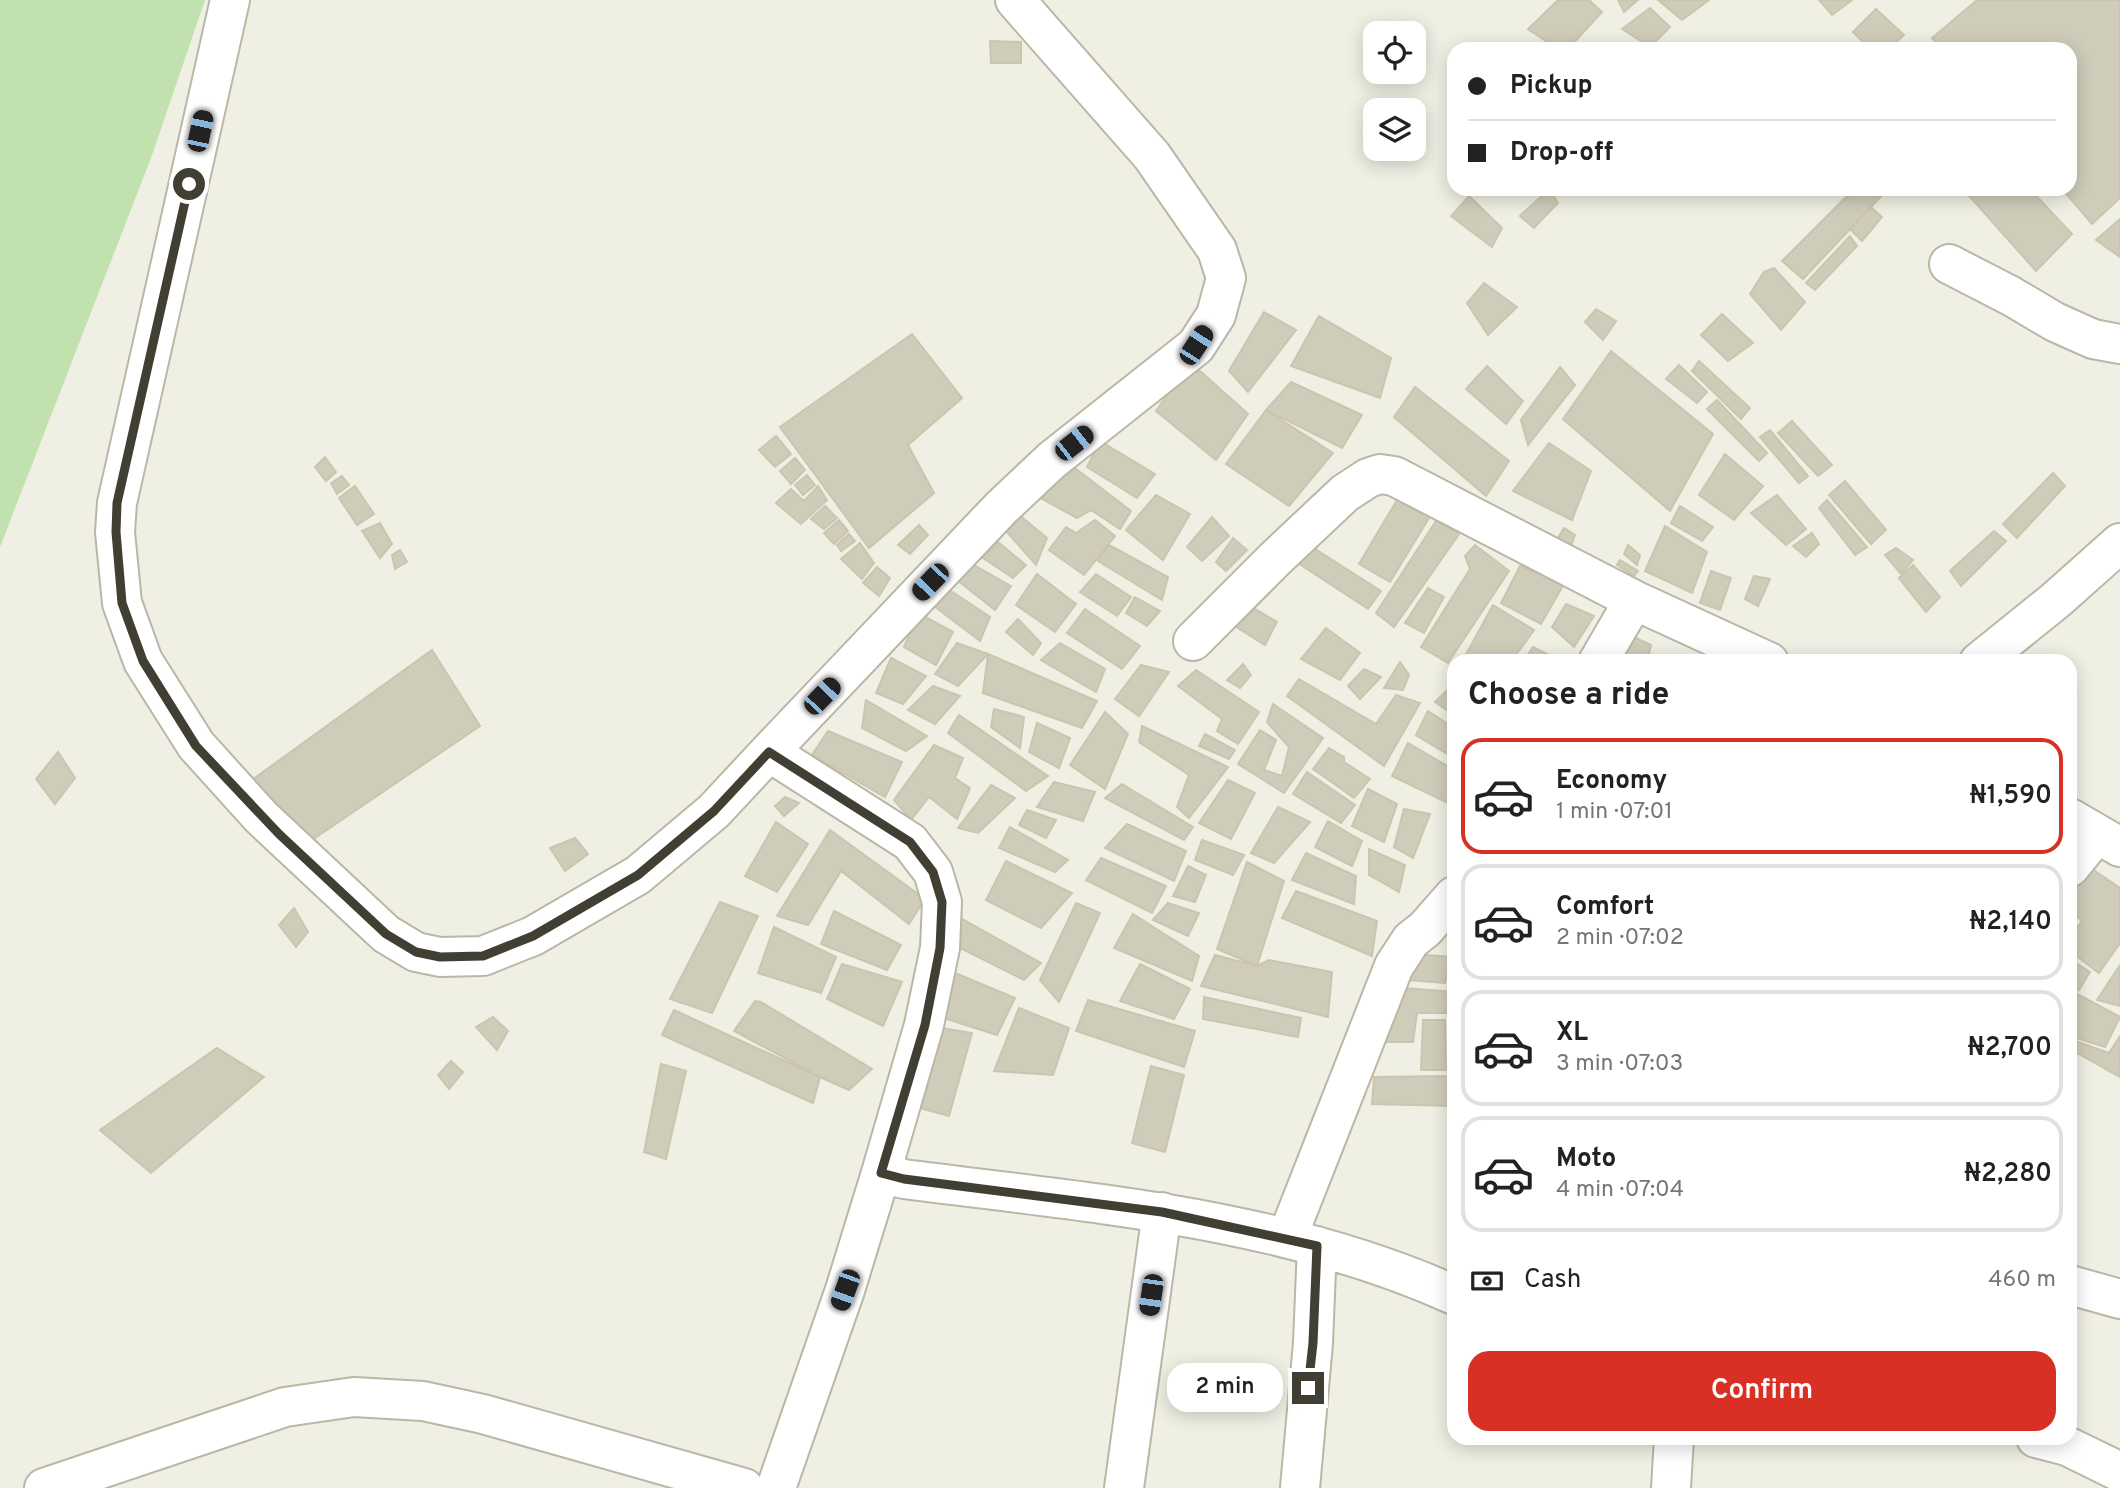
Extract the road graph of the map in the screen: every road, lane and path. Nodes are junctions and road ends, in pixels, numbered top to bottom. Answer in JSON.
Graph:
{"nodes":[{"id":1,"x":230,"y":0,"type":"edge"},
{"id":2,"x":1015,"y":0,"type":"edge"},
{"id":3,"x":1949,"y":264,"type":"dead end"},
{"id":4,"x":2120,"y":344,"type":"edge"},
{"id":5,"x":2120,"y":544,"type":"edge"},
{"id":6,"x":1634,"y":600,"type":"junction"},
{"id":7,"x":1193,"y":641,"type":"dead end"},
{"id":8,"x":1603,"y":654,"type":"edge"},
{"id":9,"x":1752,"y":654,"type":"edge"},
{"id":10,"x":1989,"y":654,"type":"edge"},
{"id":11,"x":769,"y":752,"type":"junction"},
{"id":12,"x":2096,"y":833,"type":"edge"},
{"id":13,"x":2077,"y":858,"type":"edge"},
{"id":14,"x":1447,"y":904,"type":"edge"},
{"id":15,"x":881,"y":1173,"type":"junction"},
{"id":16,"x":1162,"y":1212,"type":"junction"},
{"id":17,"x":1302,"y":1242,"type":"junction"},
{"id":18,"x":2077,"y":1287,"type":"edge"},
{"id":19,"x":1447,"y":1292,"type":"edge"},
{"id":20,"x":2120,"y":1299,"type":"edge"},
{"id":21,"x":1674,"y":1445,"type":"edge"},
{"id":22,"x":2063,"y":1445,"type":"edge"},
{"id":23,"x":2120,"y":1472,"type":"edge"},
{"id":24,"x":44,"y":1488,"type":"edge"},
{"id":25,"x":744,"y":1488,"type":"edge"},
{"id":26,"x":776,"y":1488,"type":"edge"},
{"id":27,"x":1124,"y":1488,"type":"edge"},
{"id":28,"x":1300,"y":1488,"type":"edge"},
{"id":29,"x":1671,"y":1488,"type":"edge"}],
"edges":[{"from":1,"to":11,"type":"street"},
{"from":2,"to":11,"type":"street"},
{"from":3,"to":4,"type":"street"},
{"from":5,"to":10,"type":"street"},
{"from":6,"to":7,"type":"street"},
{"from":6,"to":8,"type":"street"},
{"from":6,"to":9,"type":"street"},
{"from":11,"to":15,"type":"street"},
{"from":12,"to":13,"type":"street"},
{"from":14,"to":17,"type":"street"},
{"from":15,"to":16,"type":"street"},
{"from":15,"to":26,"type":"street"},
{"from":16,"to":17,"type":"street"},
{"from":16,"to":27,"type":"street"},
{"from":17,"to":19,"type":"street"},
{"from":17,"to":28,"type":"street"},
{"from":18,"to":20,"type":"street"},
{"from":21,"to":29,"type":"street"},
{"from":22,"to":23,"type":"street"},
{"from":24,"to":25,"type":"street"}]}
